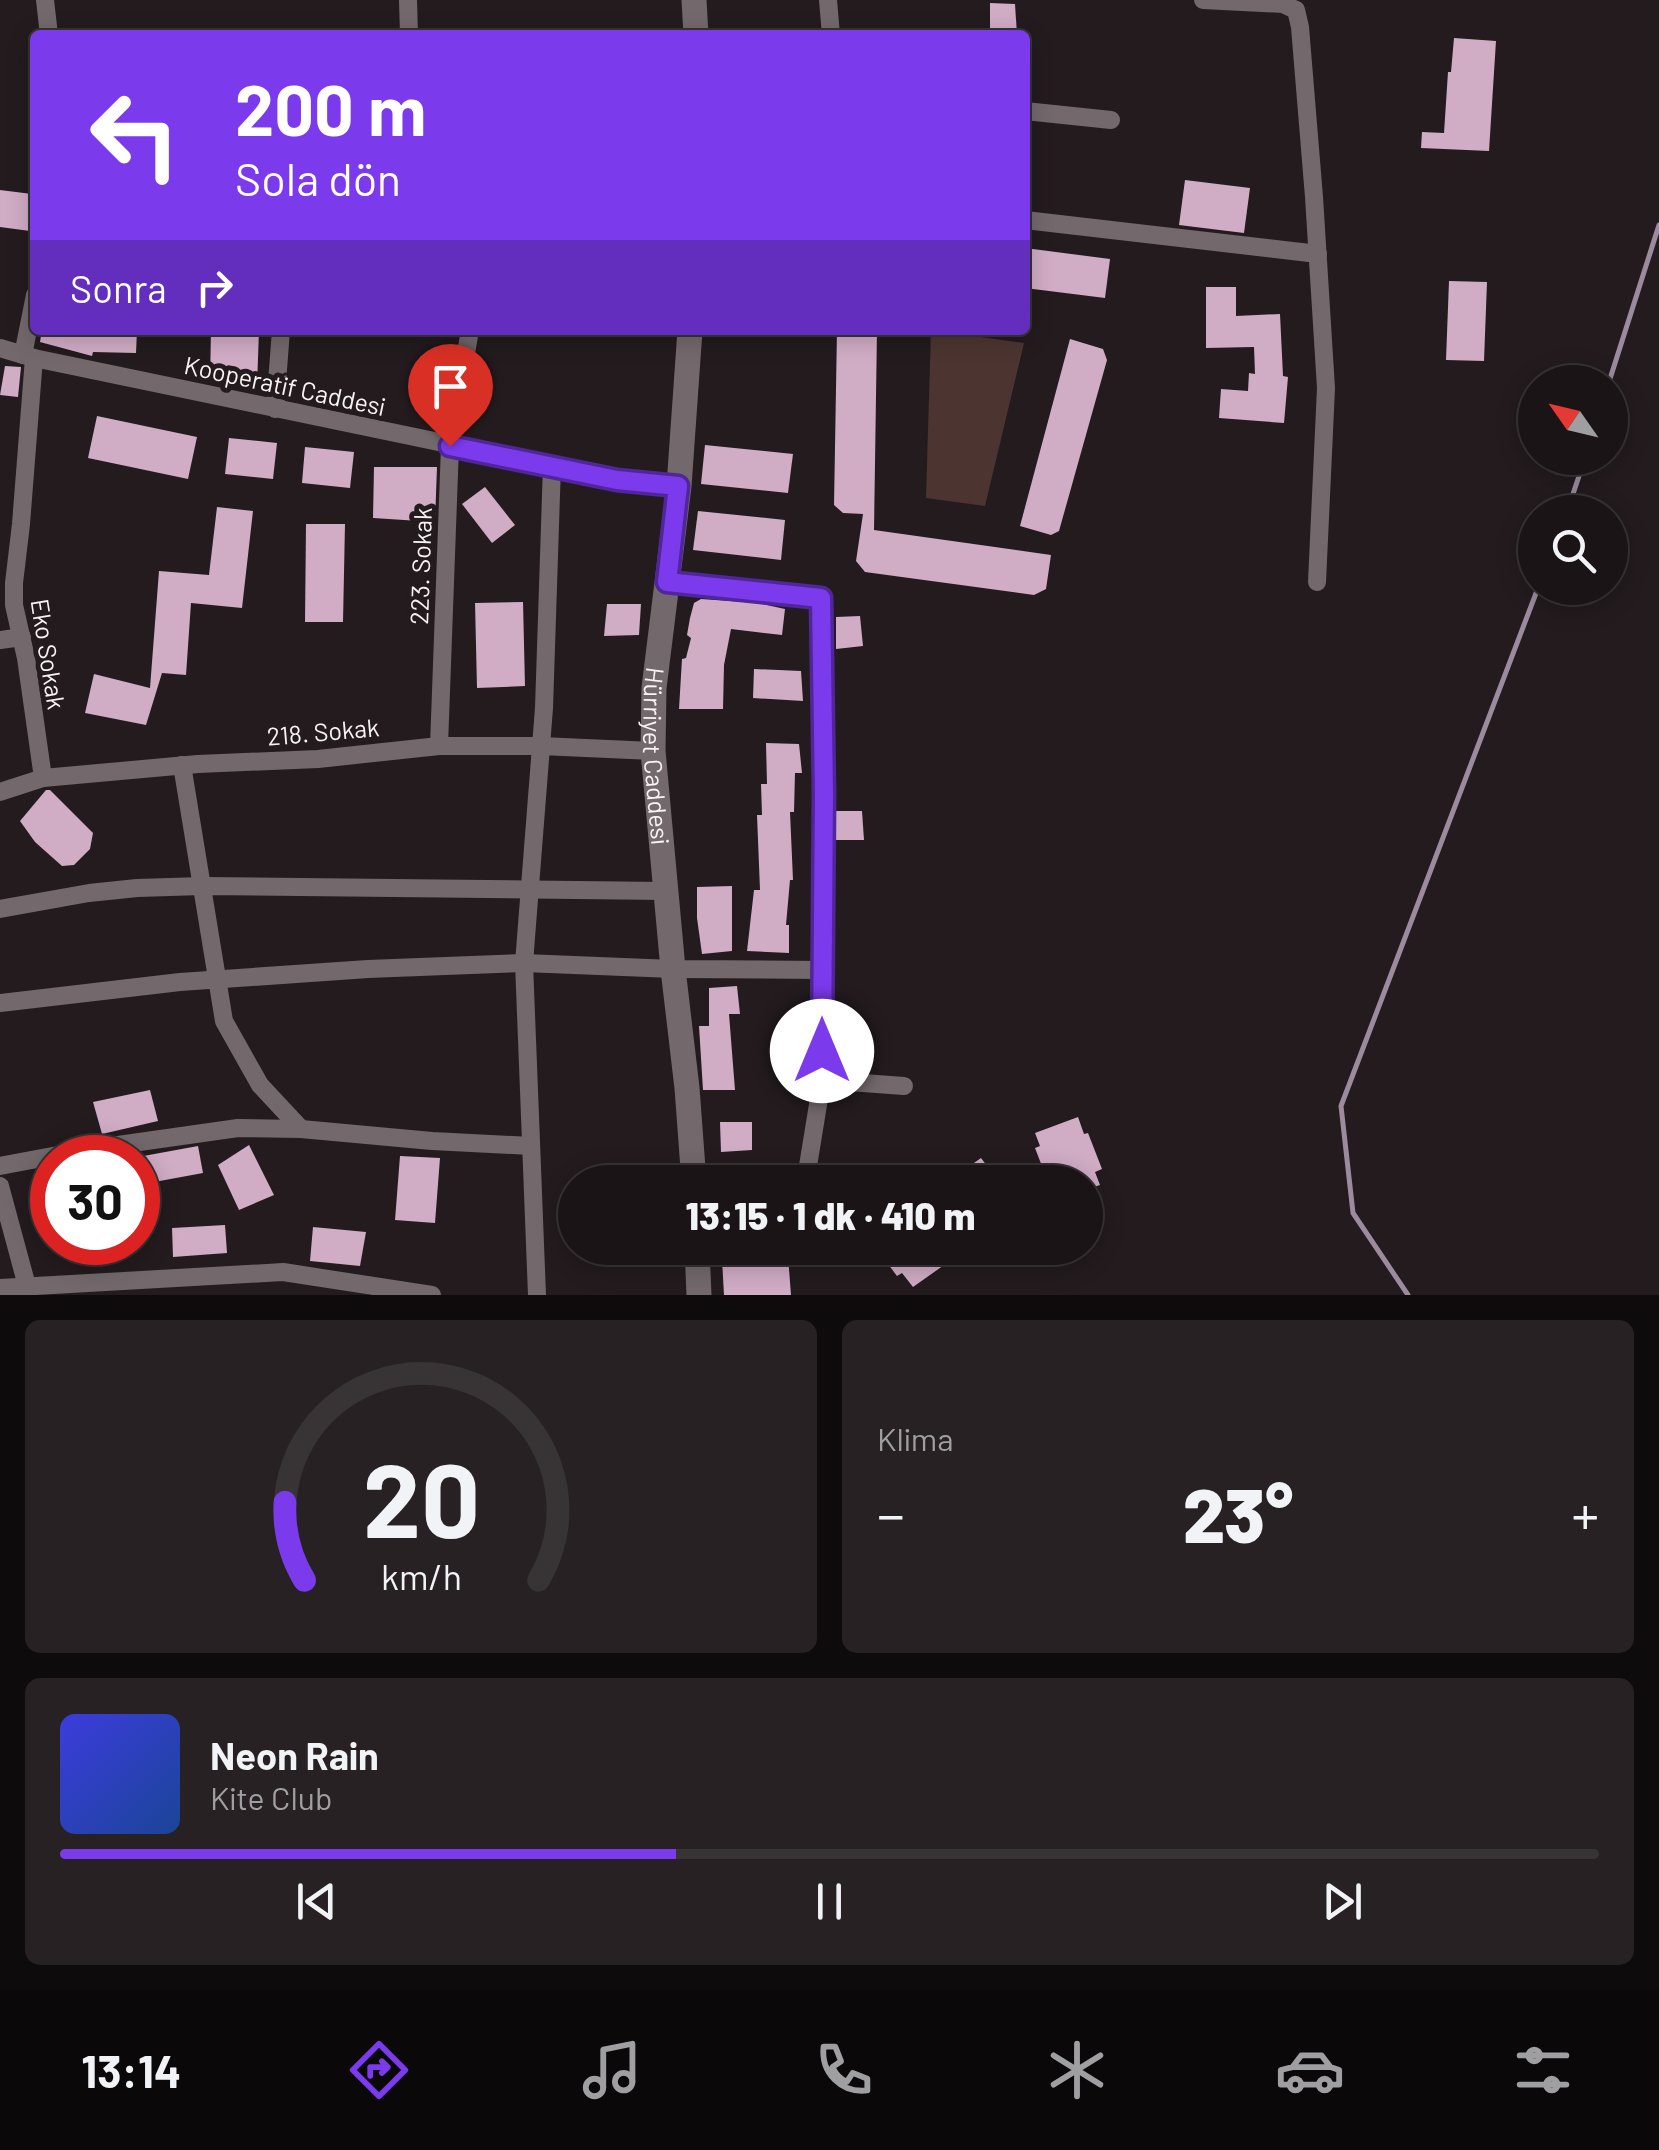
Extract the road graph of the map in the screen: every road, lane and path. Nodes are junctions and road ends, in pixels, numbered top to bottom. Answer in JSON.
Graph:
{"nodes":[{"id":1,"x":44,"y":0,"type":"edge"},
{"id":2,"x":408,"y":0,"type":"edge"},
{"id":3,"x":694,"y":0,"type":"edge"},
{"id":4,"x":828,"y":0,"type":"edge"},
{"id":5,"x":1203,"y":0,"type":"edge"},
{"id":6,"x":1283,"y":2,"type":"edge"},
{"id":7,"x":47,"y":30,"type":"edge"},
{"id":8,"x":409,"y":30,"type":"edge"},
{"id":9,"x":696,"y":30,"type":"edge"},
{"id":10,"x":831,"y":30,"type":"edge"},
{"id":11,"x":1030,"y":112,"type":"edge"},
{"id":12,"x":1111,"y":120,"type":"dead end"},
{"id":13,"x":1030,"y":221,"type":"edge"},
{"id":14,"x":1318,"y":254,"type":"junction"},
{"id":15,"x":31,"y":335,"type":"edge"},
{"id":16,"x":281,"y":335,"type":"edge"},
{"id":17,"x":469,"y":335,"type":"edge"},
{"id":18,"x":690,"y":335,"type":"edge"},
{"id":19,"x":0,"y":348,"type":"edge"},
{"id":20,"x":29,"y":356,"type":"junction"},
{"id":21,"x":275,"y":409,"type":"junction"},
{"id":22,"x":450,"y":446,"type":"junction"},
{"id":23,"x":552,"y":466,"type":"junction"},
{"id":24,"x":678,"y":486,"type":"junction"},
{"id":25,"x":667,"y":582,"type":"junction"},
{"id":26,"x":1317,"y":582,"type":"dead end"},
{"id":27,"x":22,"y":638,"type":"junction"},
{"id":28,"x":0,"y":640,"type":"edge"},
{"id":29,"x":439,"y":746,"type":"junction"},
{"id":30,"x":541,"y":746,"type":"junction"},
{"id":31,"x":654,"y":751,"type":"junction"},
{"id":32,"x":182,"y":765,"type":"junction"},
{"id":33,"x":44,"y":778,"type":"junction"},
{"id":34,"x":0,"y":792,"type":"edge"},
{"id":35,"x":204,"y":886,"type":"junction"},
{"id":36,"x":529,"y":888,"type":"junction"},
{"id":37,"x":666,"y":890,"type":"junction"},
{"id":38,"x":0,"y":909,"type":"edge"},
{"id":39,"x":524,"y":963,"type":"junction"},
{"id":40,"x":674,"y":969,"type":"junction"},
{"id":41,"x":822,"y":970,"type":"junction"},
{"id":42,"x":218,"y":979,"type":"junction"},
{"id":43,"x":0,"y":1003,"type":"edge"},
{"id":44,"x":822,"y":1080,"type":"junction"},
{"id":45,"x":904,"y":1086,"type":"dead end"},
{"id":46,"x":301,"y":1129,"type":"junction"},
{"id":47,"x":531,"y":1146,"type":"junction"},
{"id":48,"x":693,"y":1165,"type":"edge"},
{"id":49,"x":808,"y":1165,"type":"edge"},
{"id":50,"x":0,"y":1166,"type":"edge"},
{"id":51,"x":0,"y":1186,"type":"edge"},
{"id":52,"x":698,"y":1265,"type":"edge"},
{"id":53,"x":14,"y":1289,"type":"edge"},
{"id":54,"x":432,"y":1295,"type":"edge"},
{"id":55,"x":536,"y":1295,"type":"edge"},
{"id":56,"x":699,"y":1295,"type":"edge"}],
"edges":[{"from":1,"to":7,"type":"street"},
{"from":2,"to":8,"type":"street"},
{"from":3,"to":9,"type":"street"},
{"from":4,"to":10,"type":"street"},
{"from":5,"to":6,"type":"street"},
{"from":6,"to":14,"type":"street"},
{"from":11,"to":12,"type":"street"},
{"from":13,"to":14,"type":"street"},
{"from":14,"to":26,"type":"street"},
{"from":15,"to":20,"type":"street","name":"Eko Sokak"},
{"from":16,"to":21,"type":"street"},
{"from":17,"to":22,"type":"street","name":"223. Sokak"},
{"from":18,"to":24,"type":"street","name":"Hürriyet Caddesi"},
{"from":19,"to":20,"type":"street","name":"Kooperatif Caddesi"},
{"from":20,"to":21,"type":"street","name":"Kooperatif Caddesi"},
{"from":20,"to":27,"type":"street","name":"Eko Sokak"},
{"from":21,"to":22,"type":"street","name":"Kooperatif Caddesi"},
{"from":22,"to":23,"type":"street","name":"Kooperatif Caddesi"},
{"from":22,"to":29,"type":"street","name":"223. Sokak"},
{"from":23,"to":24,"type":"street","name":"Kooperatif Caddesi"},
{"from":23,"to":30,"type":"street"},
{"from":24,"to":25,"type":"street","name":"Hürriyet Caddesi"},
{"from":25,"to":31,"type":"street","name":"Hürriyet Caddesi"},
{"from":25,"to":41,"type":"street"},
{"from":27,"to":28,"type":"street"},
{"from":27,"to":33,"type":"street","name":"Eko Sokak"},
{"from":29,"to":30,"type":"street","name":"218. Sokak"},
{"from":29,"to":32,"type":"street","name":"218. Sokak"},
{"from":30,"to":31,"type":"street","name":"218. Sokak"},
{"from":30,"to":36,"type":"street"},
{"from":31,"to":37,"type":"street","name":"Hürriyet Caddesi"},
{"from":32,"to":33,"type":"street","name":"218. Sokak"},
{"from":32,"to":35,"type":"street"},
{"from":33,"to":34,"type":"street","name":"218. Sokak"},
{"from":35,"to":36,"type":"street"},
{"from":35,"to":38,"type":"street"},
{"from":35,"to":42,"type":"street"},
{"from":36,"to":37,"type":"street"},
{"from":36,"to":39,"type":"street"},
{"from":37,"to":40,"type":"street","name":"Hürriyet Caddesi"},
{"from":39,"to":40,"type":"street"},
{"from":39,"to":42,"type":"street"},
{"from":39,"to":47,"type":"street"},
{"from":40,"to":41,"type":"street"},
{"from":40,"to":48,"type":"street","name":"Hürriyet Caddesi"},
{"from":41,"to":44,"type":"street"},
{"from":42,"to":43,"type":"street"},
{"from":42,"to":46,"type":"street"},
{"from":44,"to":45,"type":"street"},
{"from":44,"to":49,"type":"street"},
{"from":46,"to":47,"type":"street"},
{"from":46,"to":50,"type":"street"},
{"from":47,"to":55,"type":"street"},
{"from":51,"to":53,"type":"street"},
{"from":52,"to":56,"type":"street"},
{"from":53,"to":54,"type":"street"}]}
